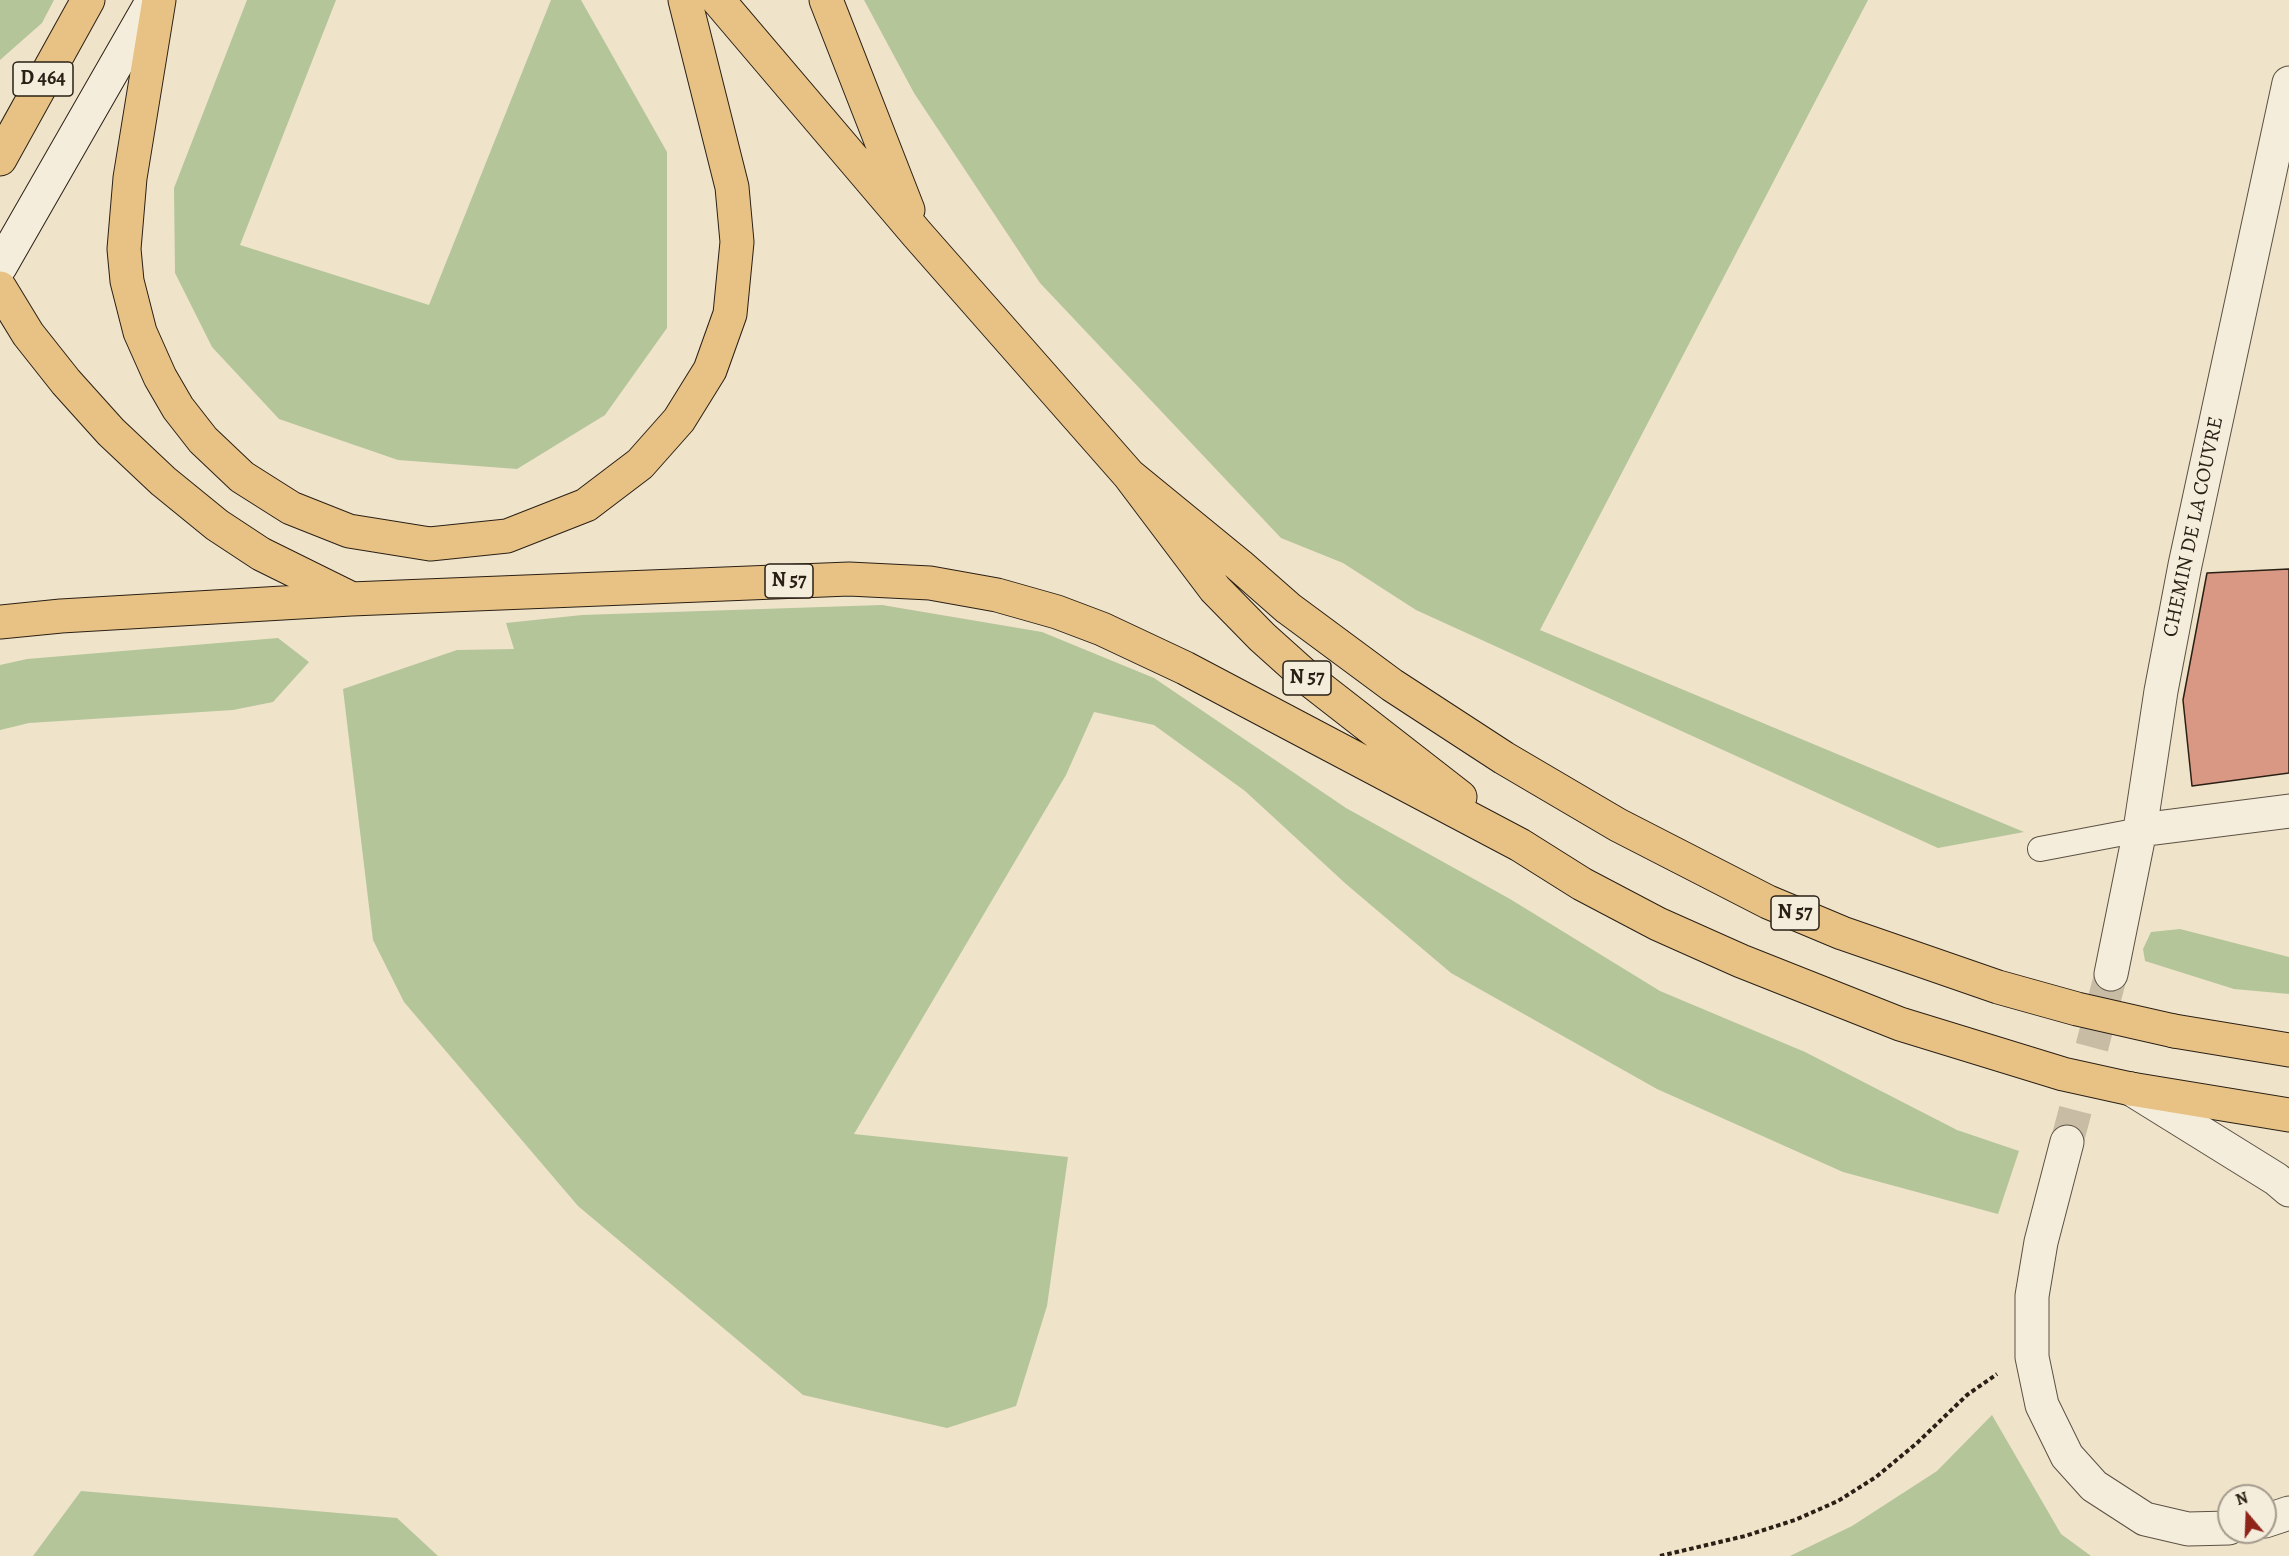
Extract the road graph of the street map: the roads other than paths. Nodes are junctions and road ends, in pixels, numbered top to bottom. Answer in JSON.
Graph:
{"nodes":[{"id":1,"x":88,"y":0,"type":"edge"},
{"id":2,"x":153,"y":0,"type":"edge"},
{"id":3,"x":159,"y":0,"type":"edge"},
{"id":4,"x":686,"y":0,"type":"edge"},
{"id":5,"x":718,"y":0,"type":"edge"},
{"id":6,"x":826,"y":0,"type":"edge"},
{"id":7,"x":2289,"y":83,"type":"edge"},
{"id":8,"x":0,"y":159,"type":"edge"},
{"id":9,"x":917,"y":234,"type":"junction"},
{"id":10,"x":0,"y":267,"type":"edge"},
{"id":11,"x":0,"y":288,"type":"edge"},
{"id":12,"x":1129,"y":475,"type":"junction"},
{"id":13,"x":351,"y":599,"type":"junction"},
{"id":14,"x":0,"y":622,"type":"edge"},
{"id":15,"x":2289,"y":811,"type":"edge"},
{"id":16,"x":2140,"y":830,"type":"junction"},
{"id":17,"x":1520,"y":845,"type":"junction"},
{"id":18,"x":2040,"y":849,"type":"dead end"},
{"id":19,"x":2111,"y":974,"type":"tunnel mouth"},
{"id":20,"x":2289,"y":1050,"type":"edge"},
{"id":21,"x":2131,"y":1089,"type":"junction"},
{"id":22,"x":2289,"y":1115,"type":"edge"},
{"id":23,"x":2067,"y":1142,"type":"tunnel mouth"},
{"id":24,"x":2289,"y":1190,"type":"edge"},
{"id":25,"x":2217,"y":1528,"type":"edge"}],
"edges":[{"from":1,"to":8,"type":"main road","number":"D 464"},
{"from":2,"to":10,"type":"street","number":"D 464"},
{"from":3,"to":4,"type":"main road"},
{"from":5,"to":9,"type":"main road","number":"N 57"},
{"from":6,"to":9,"type":"main road"},
{"from":7,"to":16,"type":"street","name":"CHEMIN DE LA COUVRE"},
{"from":9,"to":12,"type":"main road","number":"N 57"},
{"from":11,"to":13,"type":"main road"},
{"from":12,"to":17,"type":"main road","number":"N 57"},
{"from":12,"to":20,"type":"main road","number":"N 57"},
{"from":13,"to":14,"type":"main road","number":"N 57"},
{"from":13,"to":17,"type":"main road","number":"N 57"},
{"from":15,"to":16,"type":"street"},
{"from":16,"to":18,"type":"lane"},
{"from":16,"to":19,"type":"street","name":"CHEMIN DE LA COUVRE"},
{"from":17,"to":21,"type":"main road","number":"N 57"},
{"from":21,"to":22,"type":"main road","number":"N 57"},
{"from":21,"to":24,"type":"street"},
{"from":23,"to":25,"type":"street"}]}
